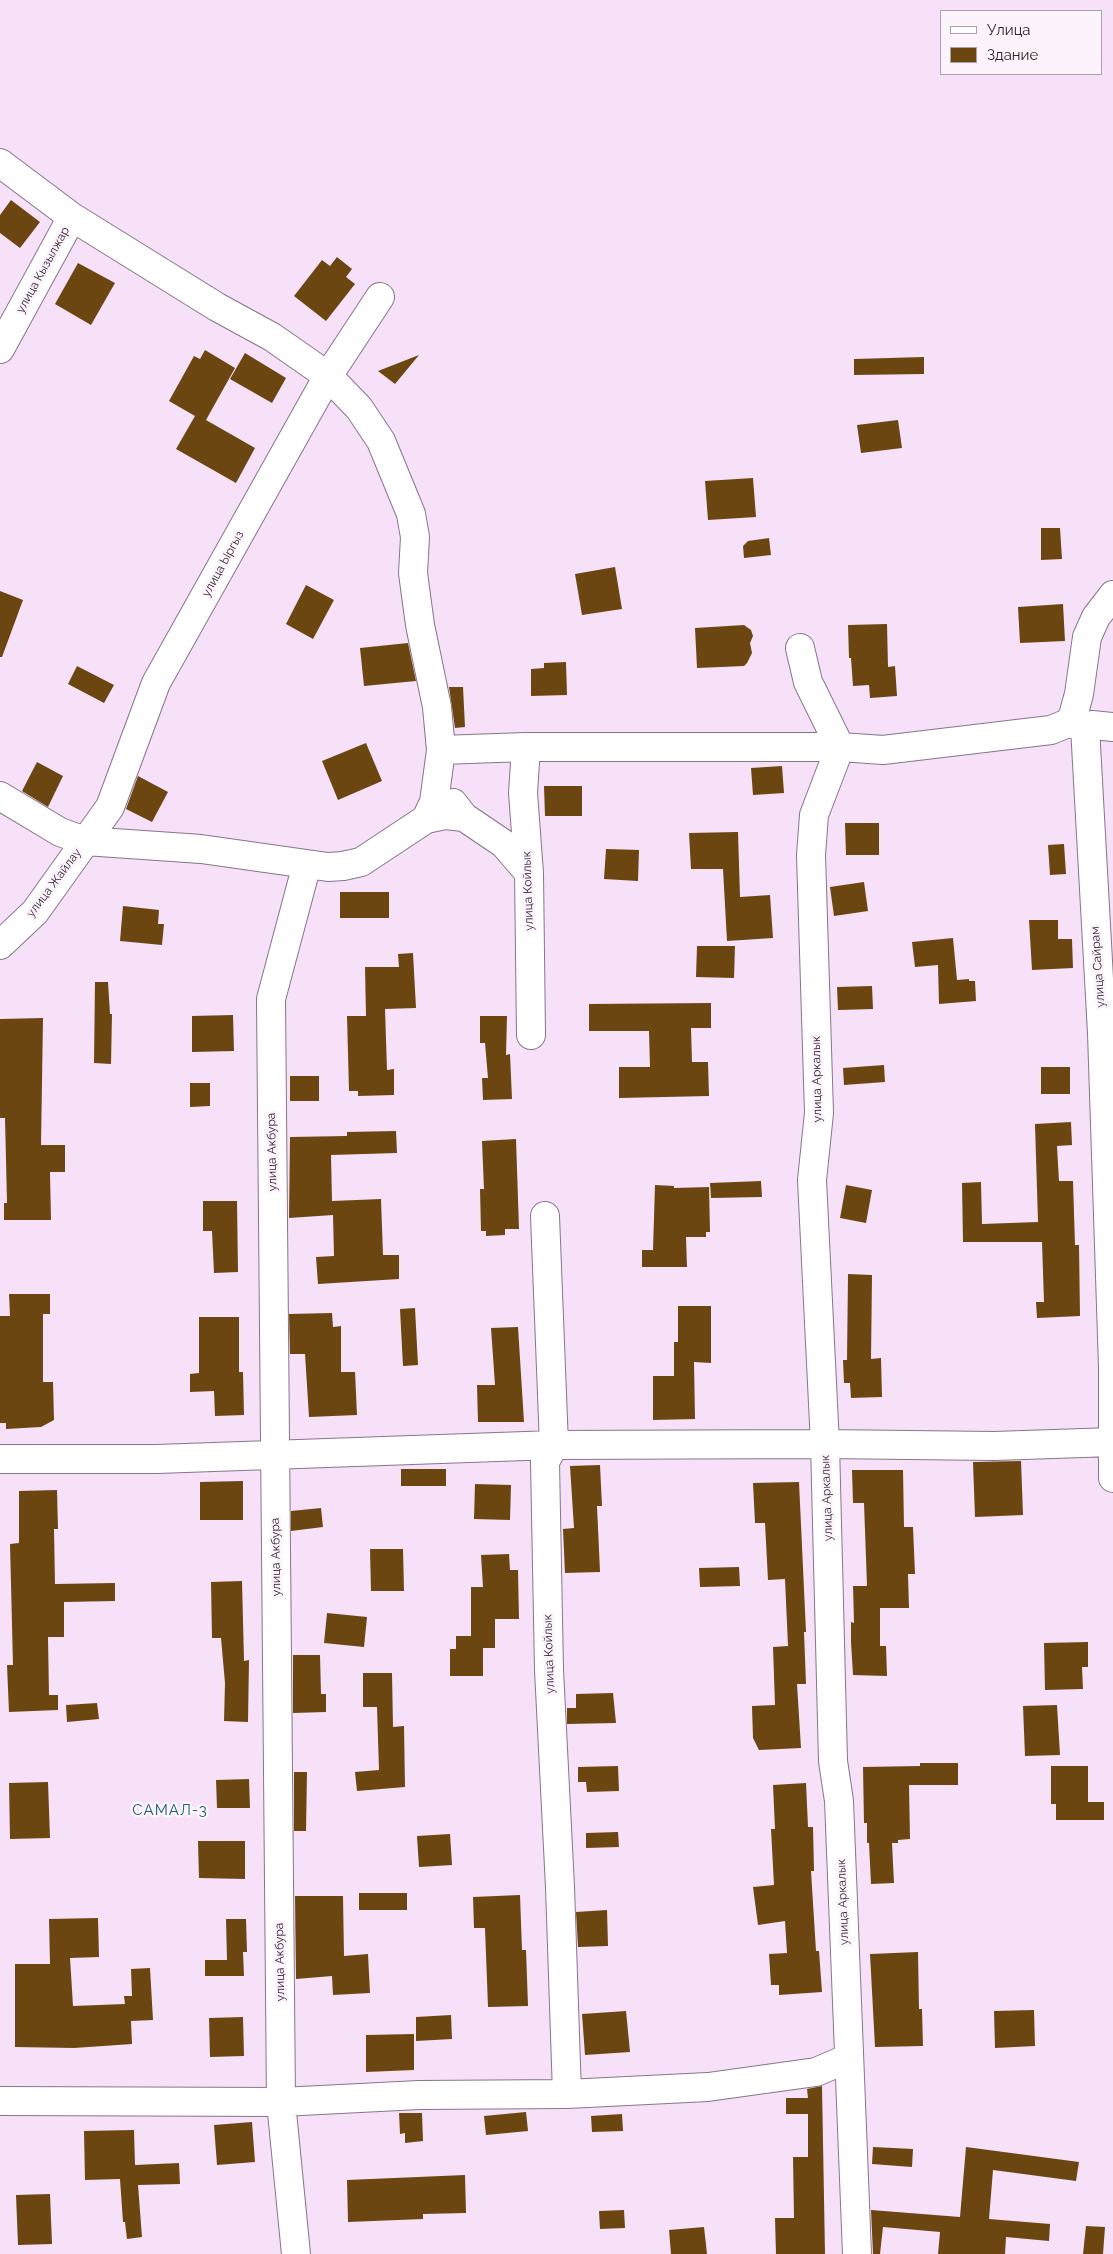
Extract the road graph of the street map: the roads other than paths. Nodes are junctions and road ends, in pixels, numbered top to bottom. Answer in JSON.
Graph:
{"nodes":[{"id":1,"x":0,"y":163,"type":"edge"},
{"id":2,"x":72,"y":217,"type":"junction"},
{"id":3,"x":380,"y":296,"type":"dead end"},
{"id":4,"x":0,"y":349,"type":"edge"},
{"id":5,"x":328,"y":376,"type":"junction"},
{"id":6,"x":1112,"y":598,"type":"edge"},
{"id":7,"x":800,"y":648,"type":"dead end"},
{"id":8,"x":1076,"y":725,"type":"junction"},
{"id":9,"x":1113,"y":727,"type":"edge"},
{"id":10,"x":526,"y":747,"type":"junction"},
{"id":11,"x":840,"y":747,"type":"junction"},
{"id":12,"x":442,"y":750,"type":"junction"},
{"id":13,"x":438,"y":781,"type":"junction"},
{"id":14,"x":0,"y":796,"type":"edge"},
{"id":15,"x":464,"y":817,"type":"junction"},
{"id":16,"x":426,"y":819,"type":"junction"},
{"id":17,"x":85,"y":841,"type":"junction"},
{"id":18,"x":307,"y":864,"type":"junction"},
{"id":19,"x":529,"y":873,"type":"junction"},
{"id":20,"x":2,"y":941,"type":"edge"},
{"id":21,"x":530,"y":1034,"type":"dead end"},
{"id":22,"x":544,"y":1216,"type":"dead end"},
{"id":23,"x":1112,"y":1442,"type":"edge"},
{"id":24,"x":825,"y":1444,"type":"junction"},
{"id":25,"x":554,"y":1445,"type":"junction"},
{"id":26,"x":275,"y":1456,"type":"junction"},
{"id":27,"x":0,"y":1459,"type":"edge"},
{"id":28,"x":1113,"y":1478,"type":"edge"},
{"id":29,"x":849,"y":2058,"type":"junction"},
{"id":30,"x":567,"y":2094,"type":"junction"},
{"id":31,"x":0,"y":2101,"type":"edge"},
{"id":32,"x":281,"y":2102,"type":"junction"},
{"id":33,"x":296,"y":2254,"type":"edge"},
{"id":34,"x":858,"y":2254,"type":"edge"}],
"edges":[{"from":1,"to":2,"type":"street"},
{"from":2,"to":4,"type":"street","name":"улица Кызылжар"},
{"from":2,"to":5,"type":"street"},
{"from":3,"to":5,"type":"street","name":"улица Ыргыз"},
{"from":5,"to":12,"type":"street"},
{"from":5,"to":17,"type":"street","name":"улица Ыргыз"},
{"from":6,"to":8,"type":"street"},
{"from":7,"to":11,"type":"street"},
{"from":8,"to":9,"type":"street"},
{"from":8,"to":11,"type":"street"},
{"from":8,"to":23,"type":"street","name":"улица Сайрам"},
{"from":10,"to":11,"type":"street"},
{"from":10,"to":12,"type":"street"},
{"from":10,"to":19,"type":"street","name":"улица Койлык"},
{"from":11,"to":24,"type":"street","name":"улица Аркалык"},
{"from":12,"to":13,"type":"street"},
{"from":13,"to":15,"type":"street"},
{"from":13,"to":16,"type":"street"},
{"from":14,"to":17,"type":"street"},
{"from":15,"to":16,"type":"street"},
{"from":15,"to":19,"type":"street"},
{"from":16,"to":18,"type":"street"},
{"from":17,"to":18,"type":"street"},
{"from":17,"to":20,"type":"street","name":"улица Жайлау"},
{"from":18,"to":26,"type":"street","name":"улица Акбура"},
{"from":19,"to":21,"type":"street","name":"улица Койлык"},
{"from":22,"to":25,"type":"street","name":"улица Койлык"},
{"from":23,"to":24,"type":"street"},
{"from":23,"to":28,"type":"street","name":"улица Сайрам"},
{"from":24,"to":25,"type":"street"},
{"from":24,"to":29,"type":"street","name":"улица Аркалык"},
{"from":25,"to":26,"type":"street"},
{"from":25,"to":30,"type":"street","name":"улица Койлык"},
{"from":26,"to":27,"type":"street"},
{"from":26,"to":32,"type":"street","name":"улица Акбура"},
{"from":29,"to":30,"type":"street"},
{"from":29,"to":34,"type":"street","name":"улица Аркалык"},
{"from":30,"to":32,"type":"street"},
{"from":31,"to":32,"type":"street"},
{"from":32,"to":33,"type":"street","name":"улица Акбура"}]}
